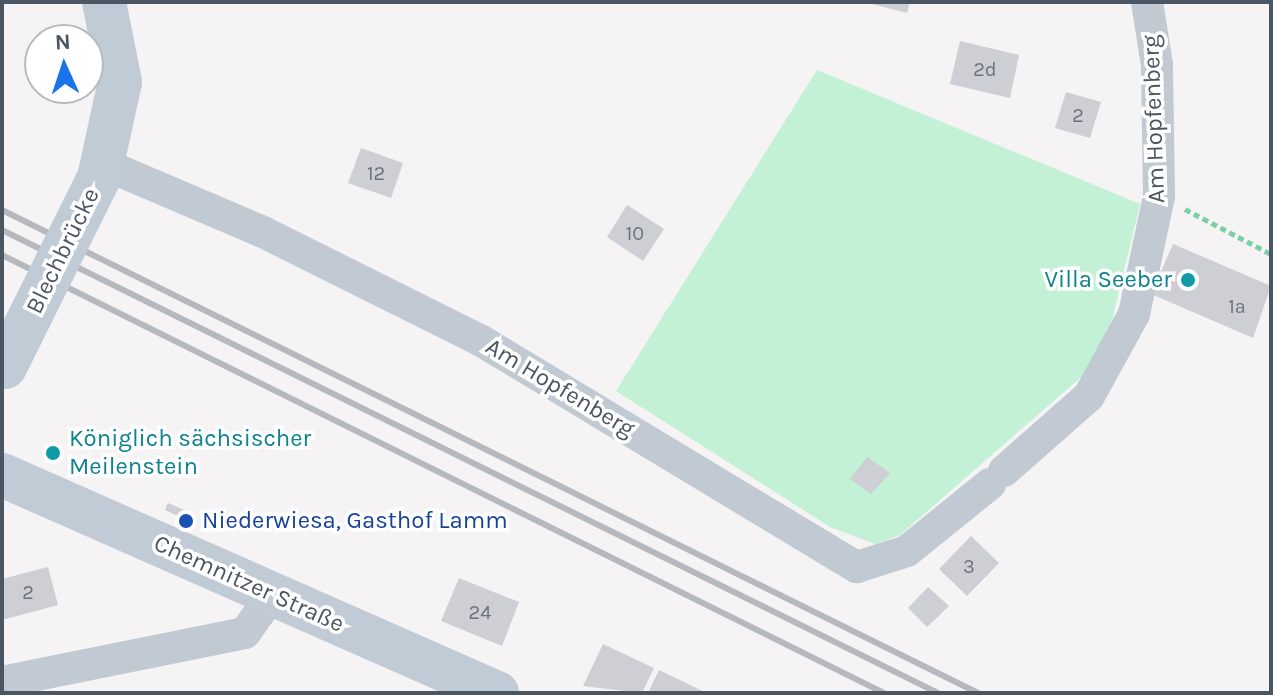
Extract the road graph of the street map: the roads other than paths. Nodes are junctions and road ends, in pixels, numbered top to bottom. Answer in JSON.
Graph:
{"nodes":[{"id":1,"x":1147,"y":2,"type":"edge"},
{"id":2,"x":112,"y":9,"type":"edge"},
{"id":3,"x":102,"y":172,"type":"junction"},
{"id":4,"x":4,"y":371,"type":"edge"},
{"id":5,"x":2,"y":475,"type":"edge"},
{"id":6,"x":272,"y":595,"type":"junction"},
{"id":7,"x":2,"y":682,"type":"edge"},
{"id":8,"x":497,"y":693,"type":"edge"}],
"edges":[{"from":1,"to":3,"type":"street","name":"Am Hopfenberg"},
{"from":2,"to":3,"type":"main road","name":"Blechbrücke"},
{"from":3,"to":4,"type":"main road","name":"Blechbrücke","bridge":true},
{"from":5,"to":6,"type":"main road","name":"Chemnitzer Straße"},
{"from":6,"to":7,"type":"street"},
{"from":6,"to":8,"type":"main road","name":"Chemnitzer Straße"}]}
